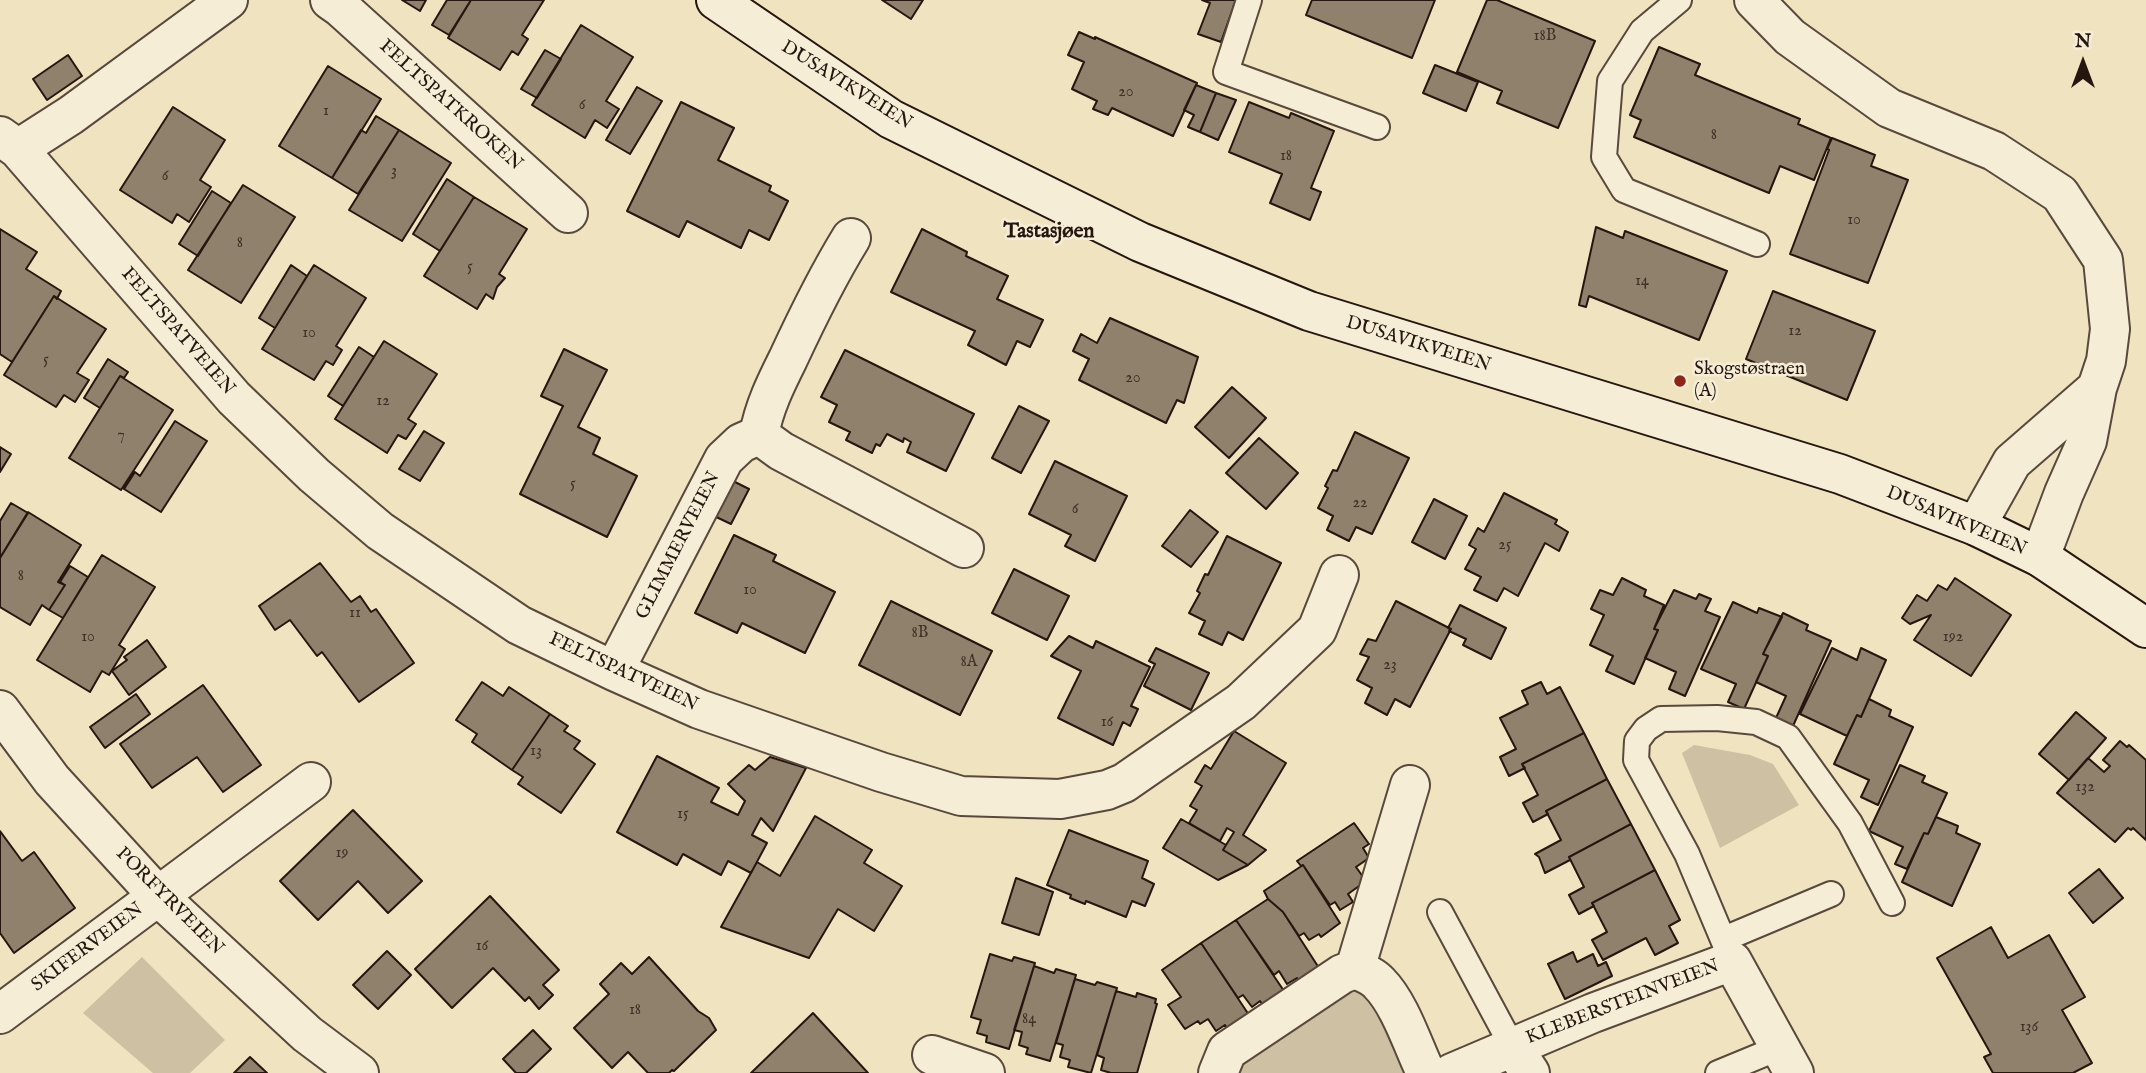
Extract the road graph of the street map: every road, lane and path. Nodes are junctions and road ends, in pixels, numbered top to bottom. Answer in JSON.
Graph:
{"nodes":[{"id":1,"x":228,"y":0,"type":"edge"},
{"id":2,"x":330,"y":0,"type":"edge"},
{"id":3,"x":716,"y":0,"type":"edge"},
{"id":4,"x":1249,"y":0,"type":"edge"},
{"id":5,"x":1679,"y":0,"type":"edge"},
{"id":6,"x":1754,"y":0,"type":"edge"},
{"id":7,"x":1377,"y":127,"type":"dead end"},
{"id":8,"x":9,"y":143,"type":"edge"},
{"id":9,"x":568,"y":213,"type":"dead end"},
{"id":10,"x":851,"y":238,"type":"dead end"},
{"id":11,"x":1757,"y":244,"type":"dead end"},
{"id":12,"x":2097,"y":388,"type":"junction"},
{"id":13,"x":759,"y":435,"type":"junction"},
{"id":14,"x":1976,"y":526,"type":"junction"},
{"id":15,"x":964,"y":548,"type":"dead end"},
{"id":16,"x":2039,"y":557,"type":"junction"},
{"id":17,"x":1339,"y":575,"type":"dead end"},
{"id":18,"x":2146,"y":628,"type":"edge"},
{"id":19,"x":614,"y":671,"type":"junction"},
{"id":20,"x":0,"y":710,"type":"edge"},
{"id":21,"x":311,"y":782,"type":"dead end"},
{"id":22,"x":1410,"y":785,"type":"dead end"},
{"id":23,"x":1831,"y":894,"type":"dead end"},
{"id":24,"x":158,"y":897,"type":"junction"},
{"id":25,"x":1892,"y":903,"type":"dead end"},
{"id":26,"x":1440,"y":912,"type":"dead end"},
{"id":27,"x":1728,"y":950,"type":"junction"},
{"id":28,"x":1355,"y":969,"type":"junction"},
{"id":29,"x":0,"y":1014,"type":"edge"},
{"id":30,"x":932,"y":1055,"type":"dead end"},
{"id":31,"x":1521,"y":1059,"type":"edge"},
{"id":32,"x":1787,"y":1060,"type":"edge"},
{"id":33,"x":359,"y":1073,"type":"edge"},
{"id":34,"x":985,"y":1073,"type":"edge"},
{"id":35,"x":1218,"y":1073,"type":"edge"},
{"id":36,"x":1426,"y":1073,"type":"edge"},
{"id":37,"x":1452,"y":1073,"type":"edge"},
{"id":38,"x":1718,"y":1073,"type":"edge"}],
"edges":[{"from":1,"to":8,"type":"street"},
{"from":2,"to":9,"type":"street","name":"FELTSPATKROKEN"},
{"from":3,"to":14,"type":"street","name":"DUSAVIKVEIEN"},
{"from":4,"to":7,"type":"lane"},
{"from":5,"to":11,"type":"lane"},
{"from":6,"to":12,"type":"street"},
{"from":8,"to":19,"type":"street","name":"FELTSPATVEIEN"},
{"from":10,"to":13,"type":"street"},
{"from":12,"to":14,"type":"street"},
{"from":12,"to":16,"type":"street"},
{"from":13,"to":15,"type":"street"},
{"from":13,"to":19,"type":"street","name":"GLIMMERVEIEN"},
{"from":14,"to":16,"type":"street","name":"DUSAVIKVEIEN"},
{"from":16,"to":18,"type":"street","name":"DUSAVIKVEIEN"},
{"from":17,"to":19,"type":"street","name":"FELTSPATVEIEN"},
{"from":20,"to":24,"type":"street","name":"PORFYRVEIEN"},
{"from":21,"to":24,"type":"street","name":"SKIFERVEIEN"},
{"from":22,"to":28,"type":"street"},
{"from":23,"to":27,"type":"lane"},
{"from":24,"to":29,"type":"street","name":"SKIFERVEIEN"},
{"from":24,"to":33,"type":"street","name":"PORFYRVEIEN"},
{"from":25,"to":27,"type":"lane"},
{"from":26,"to":31,"type":"lane"},
{"from":27,"to":31,"type":"street","name":"KLEBERSTEINVEIEN"},
{"from":27,"to":32,"type":"street","name":"KLEBERSTEINVEIEN"},
{"from":28,"to":35,"type":"street"},
{"from":28,"to":36,"type":"street"},
{"from":30,"to":34,"type":"street"},
{"from":31,"to":37,"type":"street","name":"KLEBERSTEINVEIEN"},
{"from":32,"to":38,"type":"lane"}]}
